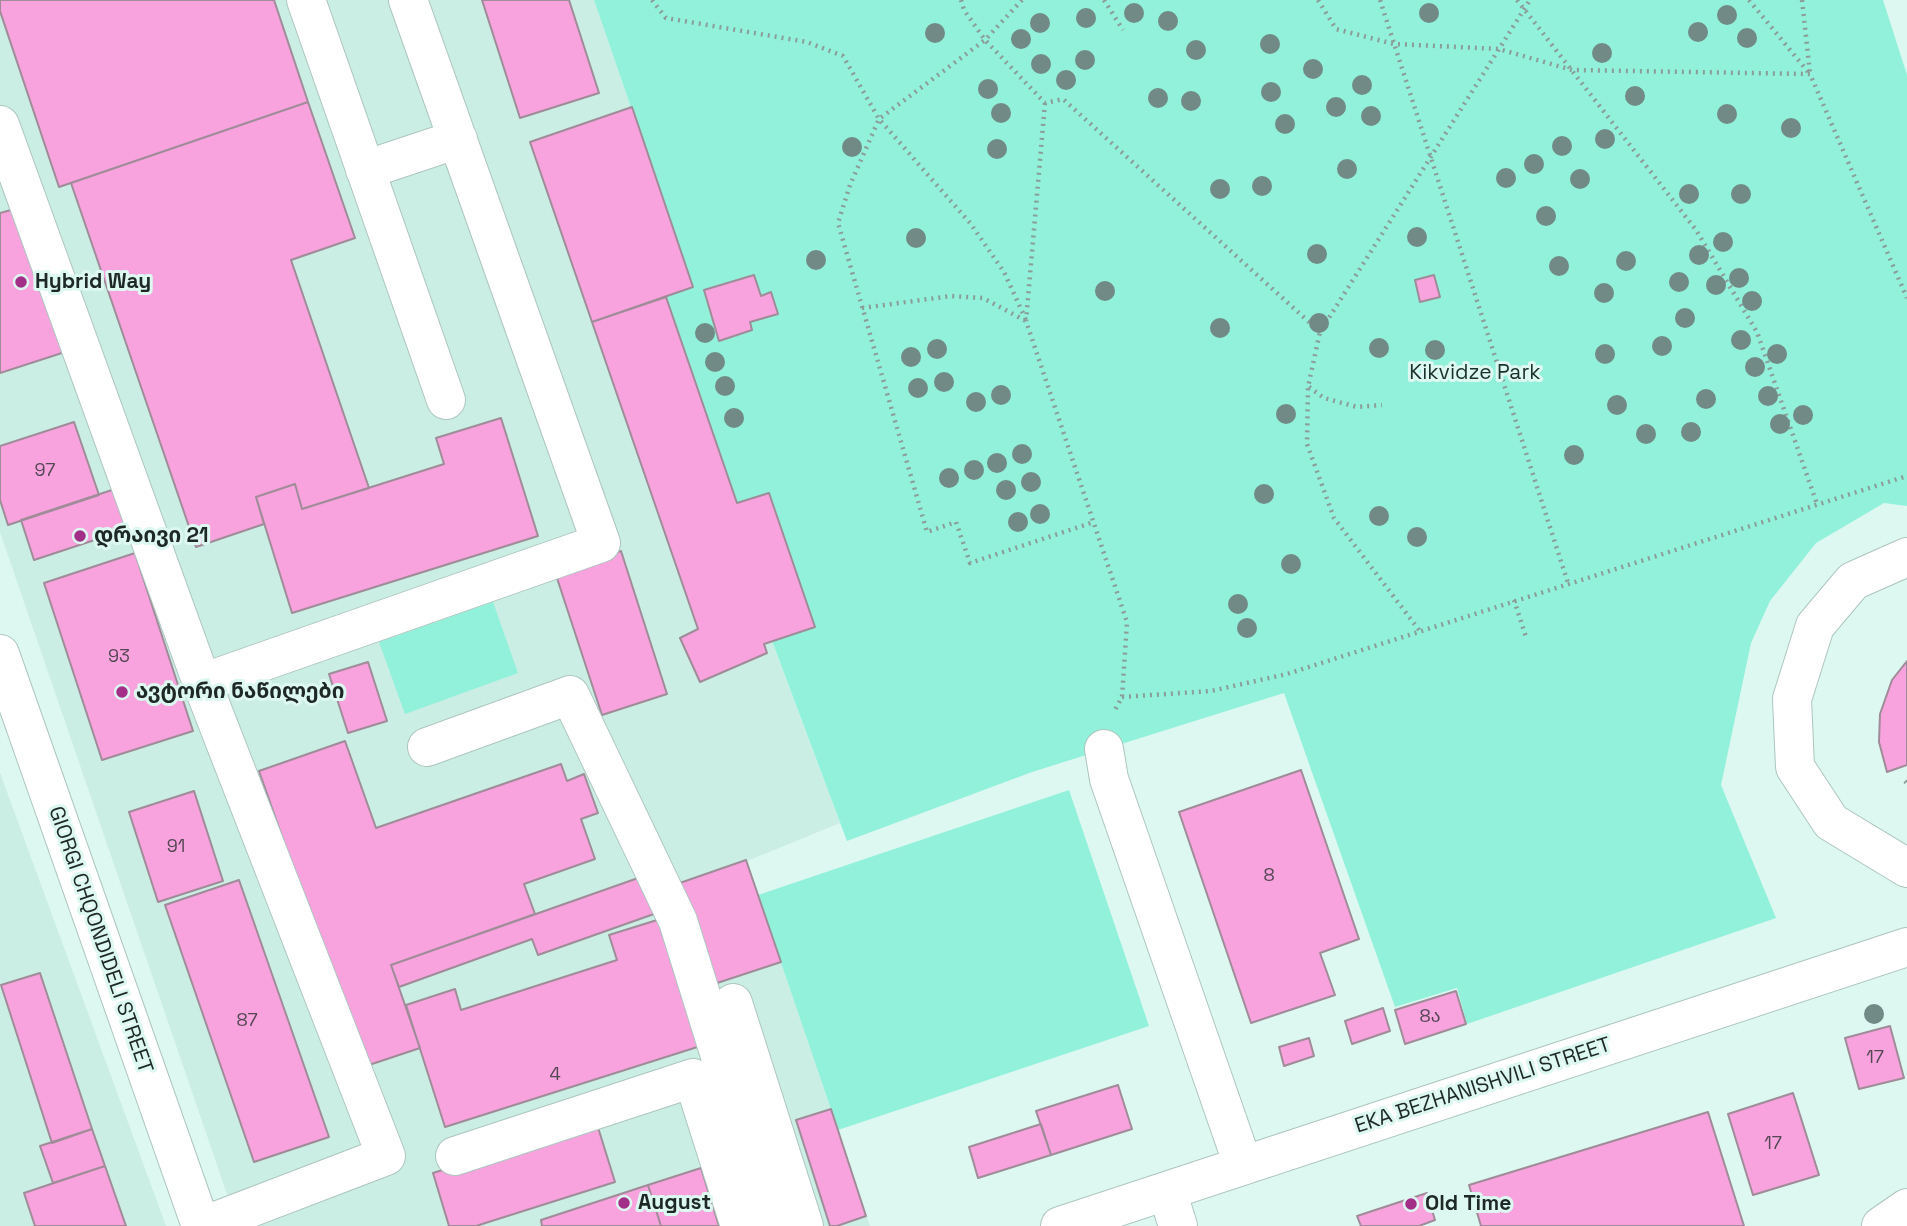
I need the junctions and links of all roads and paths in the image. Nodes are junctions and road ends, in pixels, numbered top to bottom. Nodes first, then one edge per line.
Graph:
1 (306, 0) edge
2 (408, 0) edge
3 (652, 0) edge
4 (961, 0) edge
5 (1023, 0) edge
6 (1104, 0) edge
7 (1318, 0) edge
8 (1380, 0) edge
9 (1517, 0) edge
10 (1530, 0) edge
11 (1749, 0) edge
12 (1802, 0) edge
13 (1524, 9) junction
14 (1123, 30) dead end
15 (985, 40) junction
16 (1394, 44) junction
17 (1499, 49) junction
18 (1572, 70) junction
19 (1810, 74) junction
20 (1045, 103) junction
21 (879, 119) junction
22 (0, 125) edge
23 (458, 139) junction
24 (1431, 156) junction
25 (365, 170) junction
26 (1907, 298) edge
27 (862, 308) junction
28 (1027, 321) junction
29 (1320, 332) junction
30 (1308, 387) junction
31 (446, 400) dead end
32 (1382, 405) dead end
33 (1907, 476) edge
34 (1817, 504) junction
35 (1094, 523) junction
36 (1907, 556) edge
37 (1568, 583) junction
38 (1514, 600) junction
39 (1419, 630) junction
40 (1527, 640) dead end
41 (0, 654) edge
42 (202, 683) junction
43 (427, 747) dead end
44 (1104, 749) dead end
45 (1907, 868) edge
46 (1906, 950) edge
47 (733, 1003) dead end
48 (456, 1156) dead end
49 (1243, 1165) junction
50 (1173, 1208) edge
51 (1907, 1208) edge
52 (202, 1226) edge
53 (740, 1226) edge
54 (773, 1226) edge
55 (804, 1226) edge
56 (1060, 1226) edge
57 (1881, 1226) edge

1 - 25 street
2 - 23 street
3 - 21 path
4 - 15 path
5 - 15 path
6 - 14 path
7 - 16 path
8 - 16 path
9 - 13 path
10 - 13 path
11 - 19 path
12 - 19 path
13 - 17 path
13 - 18 path
15 - 20 path
15 - 21 path
16 - 17 path
16 - 24 path
17 - 18 path
17 - 24 path
18 - 19 path
18 - 34 path
19 - 26 path
20 - 28 path
20 - 29 path
21 - 27 path
21 - 28 path
22 - 42 street
23 - 25 street
23 - 42 street
24 - 29 path
24 - 37 path
25 - 31 street
27 - 28 path
27 - 35 path
28 - 35 path
29 - 30 path
30 - 32 path
30 - 39 path
33 - 34 path
34 - 37 path
35 - 39 path
36 - 45 street
37 - 38 path
38 - 39 path
38 - 40 path
41 - 52 street, GIORGI CHQONDIDELI STREET
42 - 52 street
43 - 54 street
44 - 49 street
46 - 49 street, EKA BEZHANISHVILI STREET
47 - 55 street
48 - 53 street
49 - 50 street, EKA BEZHANISHVILI STREET
50 - 56 street, EKA BEZHANISHVILI STREET
51 - 57 street

